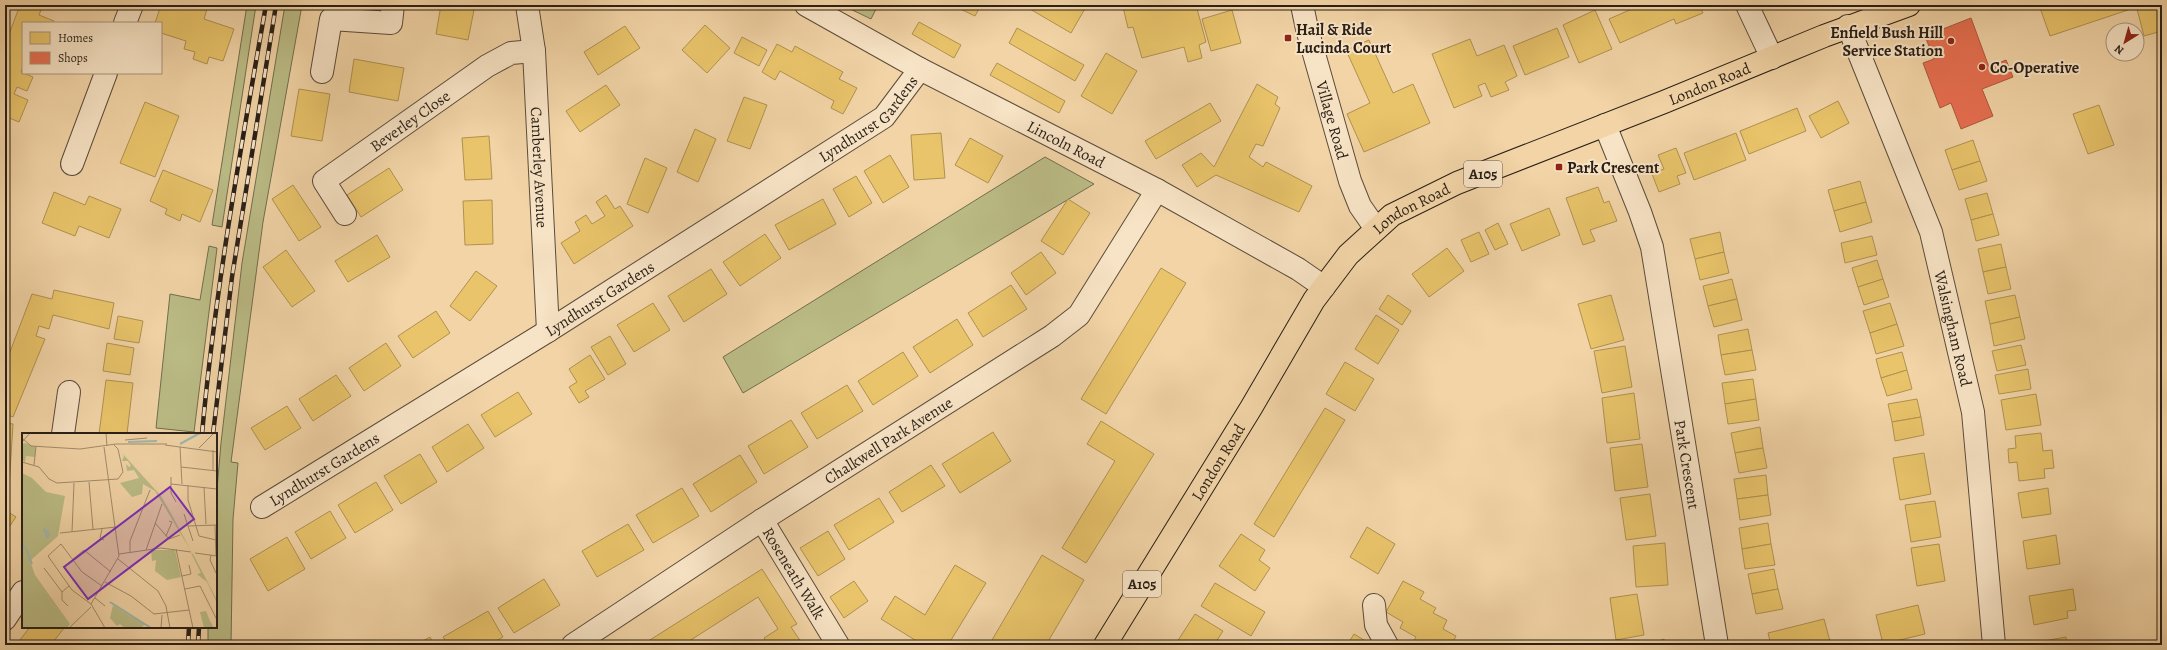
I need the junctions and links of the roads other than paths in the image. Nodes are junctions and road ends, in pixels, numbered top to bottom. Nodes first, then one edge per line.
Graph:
1 (132, 5) edge
2 (393, 5) edge
3 (527, 5) edge
4 (806, 5) edge
5 (1302, 5) edge
6 (1747, 5) edge
7 (1909, 5) edge
8 (125, 22) edge
9 (1848, 26) junction
10 (534, 51) junction
11 (1772, 58) junction
12 (920, 69) junction
13 (322, 72) dead end
14 (106, 74) edge
15 (1605, 125) junction
16 (72, 164) dead end
17 (1157, 190) junction
18 (345, 214) dead end
19 (1376, 229) junction
20 (1324, 287) junction
21 (548, 330) junction
22 (69, 392) dead end
23 (63, 433) edge
24 (262, 507) dead end
25 (762, 520) junction
26 (22, 594) edge
27 (1374, 605) dead end
28 (5, 619) edge
29 (574, 645) edge
30 (838, 645) edge
31 (1105, 645) edge
32 (1387, 645) edge
33 (1717, 645) edge
34 (1994, 645) edge

1 - 8 street
2 - 13 street
3 - 10 street, Camberley Avenue
4 - 12 street, Lincoln Road
5 - 19 street, Village Road
6 - 11 street
7 - 9 main road, London Road / A105
9 - 11 main road, London Road / A105
9 - 34 street, Walsingham Road
10 - 18 street, Beverley Close
10 - 21 street, Camberley Avenue
11 - 15 main road, London Road / A105
12 - 17 street, Lincoln Road
12 - 21 street, Lyndhurst Gardens
14 - 16 street
15 - 19 main road, London Road / A105
15 - 33 street, Park Crescent
17 - 20 street, Lincoln Road
17 - 25 street, Chalkwell Park Avenue
19 - 20 main road, London Road / A105
20 - 31 main road, London Road / A105
21 - 24 street, Lyndhurst Gardens
22 - 23 street
25 - 29 street, Chalkwell Park Avenue
25 - 30 street, Roseneath Walk
26 - 28 street
27 - 32 street

